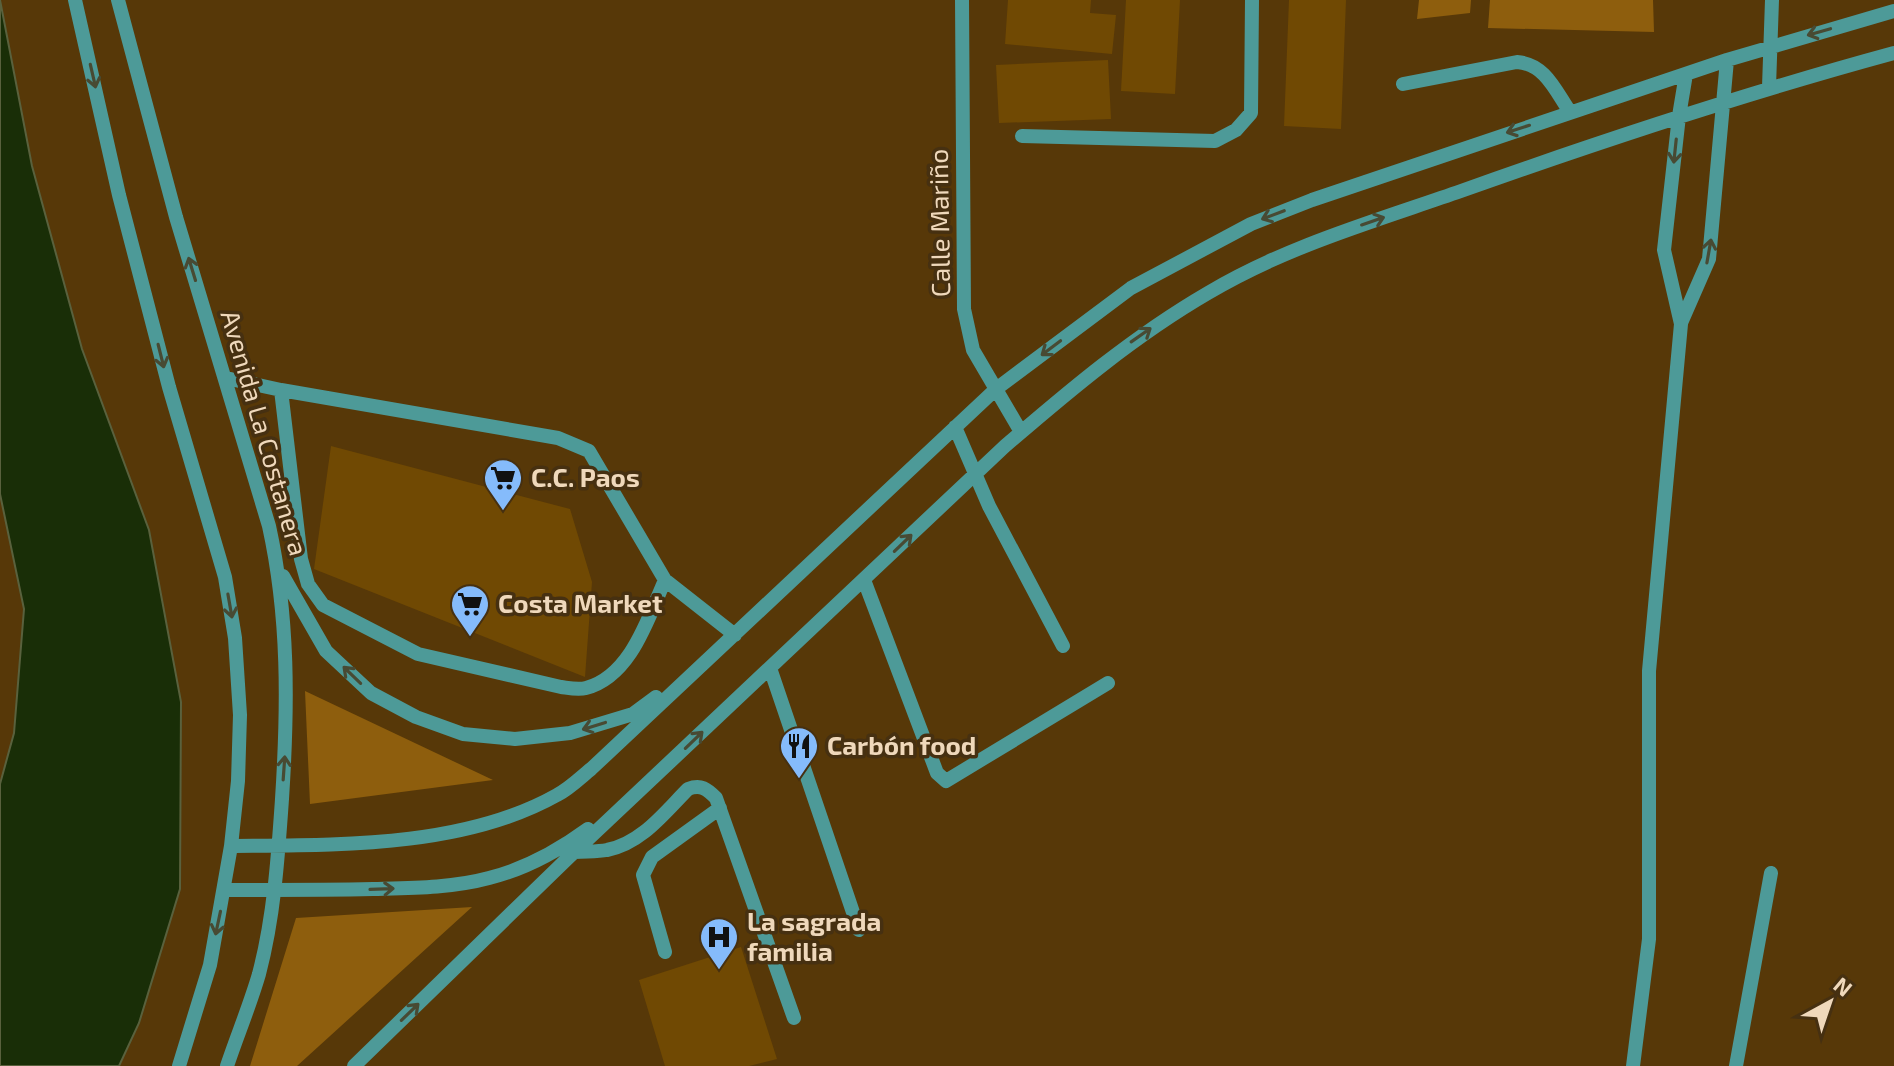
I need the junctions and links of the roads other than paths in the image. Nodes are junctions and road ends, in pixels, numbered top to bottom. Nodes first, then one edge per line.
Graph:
1 (75, 0) edge
2 (118, 0) edge
3 (962, 0) edge
4 (1252, 0) edge
5 (1772, 0) edge
6 (1894, 11) edge
7 (1770, 47) junction
8 (1894, 53) edge
9 (1727, 60) junction
10 (1686, 74) junction
11 (1403, 84) dead end
12 (1769, 87) junction
13 (1724, 101) junction
14 (1570, 112) junction
15 (1679, 116) junction
16 (1022, 136) dead end
17 (1681, 324) junction
18 (226, 378) junction
19 (996, 389) junction
20 (281, 390) junction
21 (955, 427) junction
22 (1021, 432) junction
23 (976, 473) junction
24 (278, 568) junction
25 (665, 580) junction
26 (864, 580) junction
27 (735, 635) junction
28 (1063, 646) dead end
29 (709, 659) junction
30 (770, 668) junction
31 (1108, 683) dead end
32 (637, 794) junction
33 (720, 808) junction
34 (231, 846) junction
35 (279, 846) junction
36 (575, 852) junction
37 (1771, 873) dead end
38 (225, 890) junction
39 (273, 890) junction
40 (859, 930) dead end
41 (665, 952) dead end
42 (794, 1018) dead end
43 (179, 1066) edge
44 (227, 1066) edge
45 (354, 1066) edge
46 (1633, 1066) edge
47 (1736, 1066) edge

1 -> 34 street
18 -> 2 street, Avenida La Costanera
3 - 19 street, Calle Mariño
4 - 16 street
5 - 7 street
6 -> 7 street
7 - 9 street
7 - 12 street
8 - 12 street
9 - 10 street
9 - 13 street
10 - 14 street
10 - 15 street
11 - 14 street
12 - 13 street
13 - 15 street
17 -> 13 street
14 -> 19 street
15 -> 17 street
22 -> 15 street
17 - 46 street
18 - 20 street
18 - 24 street, Avenida La Costanera
19 - 21 street
19 - 22 street, Calle Mariño
20 - 25 street
20 - 25 street
21 - 23 street
21 - 27 street
22 - 23 street
26 -> 23 street
23 - 28 street
29 -> 24 street
35 -> 24 street, Avenida La Costanera
25 - 27 street
26 - 30 street
26 - 31 street
27 - 29 street
29 - 35 street
32 -> 30 street
30 - 40 street
32 - 36 street
39 -> 32 street
33 - 36 street
33 - 41 street
33 - 42 street
34 - 35 street
34 - 38 street
35 - 39 street, Avenida La Costanera
45 -> 36 street
37 - 47 street
38 - 39 street
38 -> 43 street
39 - 44 street, Avenida La Costanera

